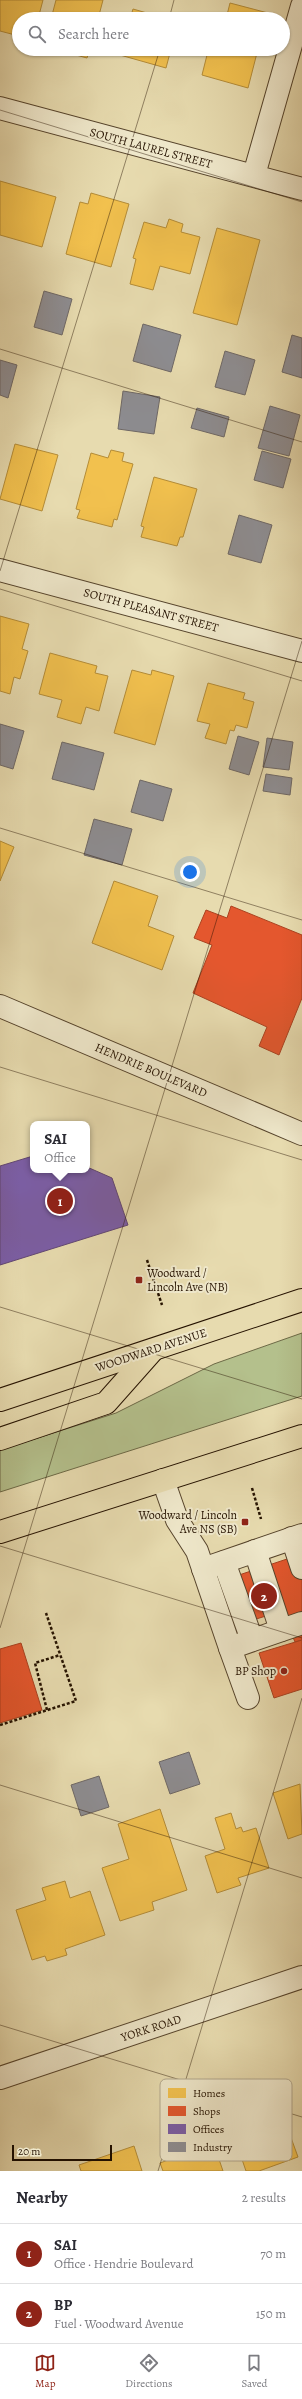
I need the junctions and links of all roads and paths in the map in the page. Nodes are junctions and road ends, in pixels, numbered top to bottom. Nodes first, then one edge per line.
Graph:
1 (302, 6) edge
2 (290, 48) edge
3 (288, 56) edge
4 (0, 108) edge
5 (254, 174) junction
6 (302, 189) edge
7 (0, 570) edge
8 (302, 651) edge
9 (0, 1006) edge
10 (302, 1134) edge
11 (147, 1260) dead end
12 (302, 1300) edge
13 (162, 1305) dead end
14 (154, 1349) junction
15 (0, 1400) edge
16 (302, 1436) edge
17 (0, 1439) edge
18 (163, 1480) junction
19 (252, 1488) dead end
20 (263, 1524) dead end
21 (0, 1532) edge
22 (297, 1536) edge
23 (255, 1551) junction
24 (224, 1562) junction
25 (302, 1568) edge
26 (203, 1569) junction
27 (46, 1613) dead end
28 (302, 1623) edge
29 (281, 1630) junction
30 (252, 1640) junction
31 (230, 1648) junction
32 (60, 1655) junction
33 (248, 1698) dead end
34 (47, 1710) junction
35 (0, 1725) edge
36 (302, 1977) edge
37 (0, 2078) edge

1 - 2 street
3 - 5 street
4 - 5 street, SOUTH LAUREL STREET
5 - 6 street, SOUTH LAUREL STREET
7 - 8 street, SOUTH PLEASANT STREET
9 - 10 street, HENDRIE BOULEVARD
11 - 13 path
12 - 14 main road, WOODWARD AVENUE
14 - 15 main road, WOODWARD AVENUE
14 - 17 main road
16 - 18 main road
18 - 21 main road
18 - 26 street
19 - 20 path
22 - 23 street
22 - 25 street
23 - 24 street
23 - 29 street
24 - 26 street
24 - 30 street
26 - 31 street
27 - 32 path
28 - 29 street
29 - 30 street
30 - 31 street
31 - 33 street
32 - 34 path
32 - 34 path
34 - 35 path
36 - 37 street, YORK ROAD

